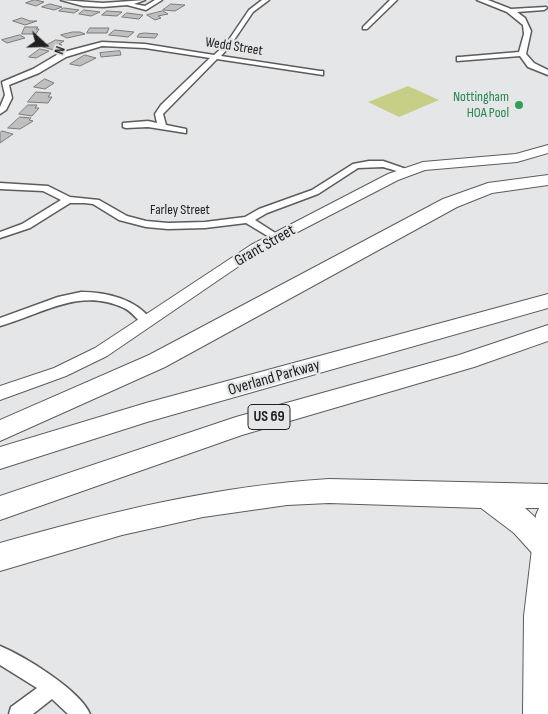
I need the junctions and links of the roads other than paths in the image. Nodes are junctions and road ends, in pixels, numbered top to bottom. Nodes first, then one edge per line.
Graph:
1 (64, 0) edge
2 (142, 0) edge
3 (159, 0) edge
4 (266, 0) edge
5 (394, 0) edge
6 (480, 0) edge
7 (128, 4) junction
8 (544, 8) dead end
9 (510, 11) junction
10 (365, 28) dead end
11 (522, 54) junction
12 (214, 57) junction
13 (460, 59) dead end
14 (548, 73) edge
15 (320, 74) dead end
16 (2, 84) edge
17 (0, 112) edge
18 (126, 124) dead end
19 (162, 126) junction
20 (183, 131) dead end
21 (548, 149) edge
22 (407, 171) junction
23 (548, 180) edge
24 (0, 186) edge
25 (68, 200) junction
26 (248, 220) junction
27 (0, 235) edge
28 (276, 238) junction
29 (541, 302) edge
30 (146, 321) junction
31 (0, 322) edge
32 (544, 334) edge
33 (0, 393) edge
34 (0, 431) edge
35 (0, 458) edge
36 (487, 496) junction
37 (548, 496) edge
38 (0, 508) edge
39 (548, 515) edge
40 (544, 545) junction
41 (0, 557) edge
42 (0, 655) edge
43 (54, 687) junction
44 (18, 714) edge
45 (81, 714) edge
46 (538, 714) edge

1 - 7 street
2 - 7 street
3 - 7 street
4 - 12 street
5 - 10 street
6 - 9 street
8 - 9 street
9 - 11 street
11 - 13 street
11 - 14 street
12 - 15 street, Wedd Street
12 - 16 street, Wedd Street
12 - 19 street
16 - 17 street
18 - 19 street
19 - 20 street
21 - 22 street, Grant Street
22 - 26 street, Farley Street
22 - 28 street, Grant Street
23 - 34 highway
24 - 25 street, Farley Street
25 - 26 street, Farley Street
25 - 27 street
26 - 28 street
28 - 30 street, Grant Street
29 - 35 highway, Overland Parkway / US 69
30 - 31 street
30 - 33 street, Grant Street
32 - 38 highway, US 69
36 - 37 highway
36 - 40 highway
36 - 41 highway
39 - 40 main road
40 - 46 main road
42 - 43 street
43 - 44 street
43 - 45 street

